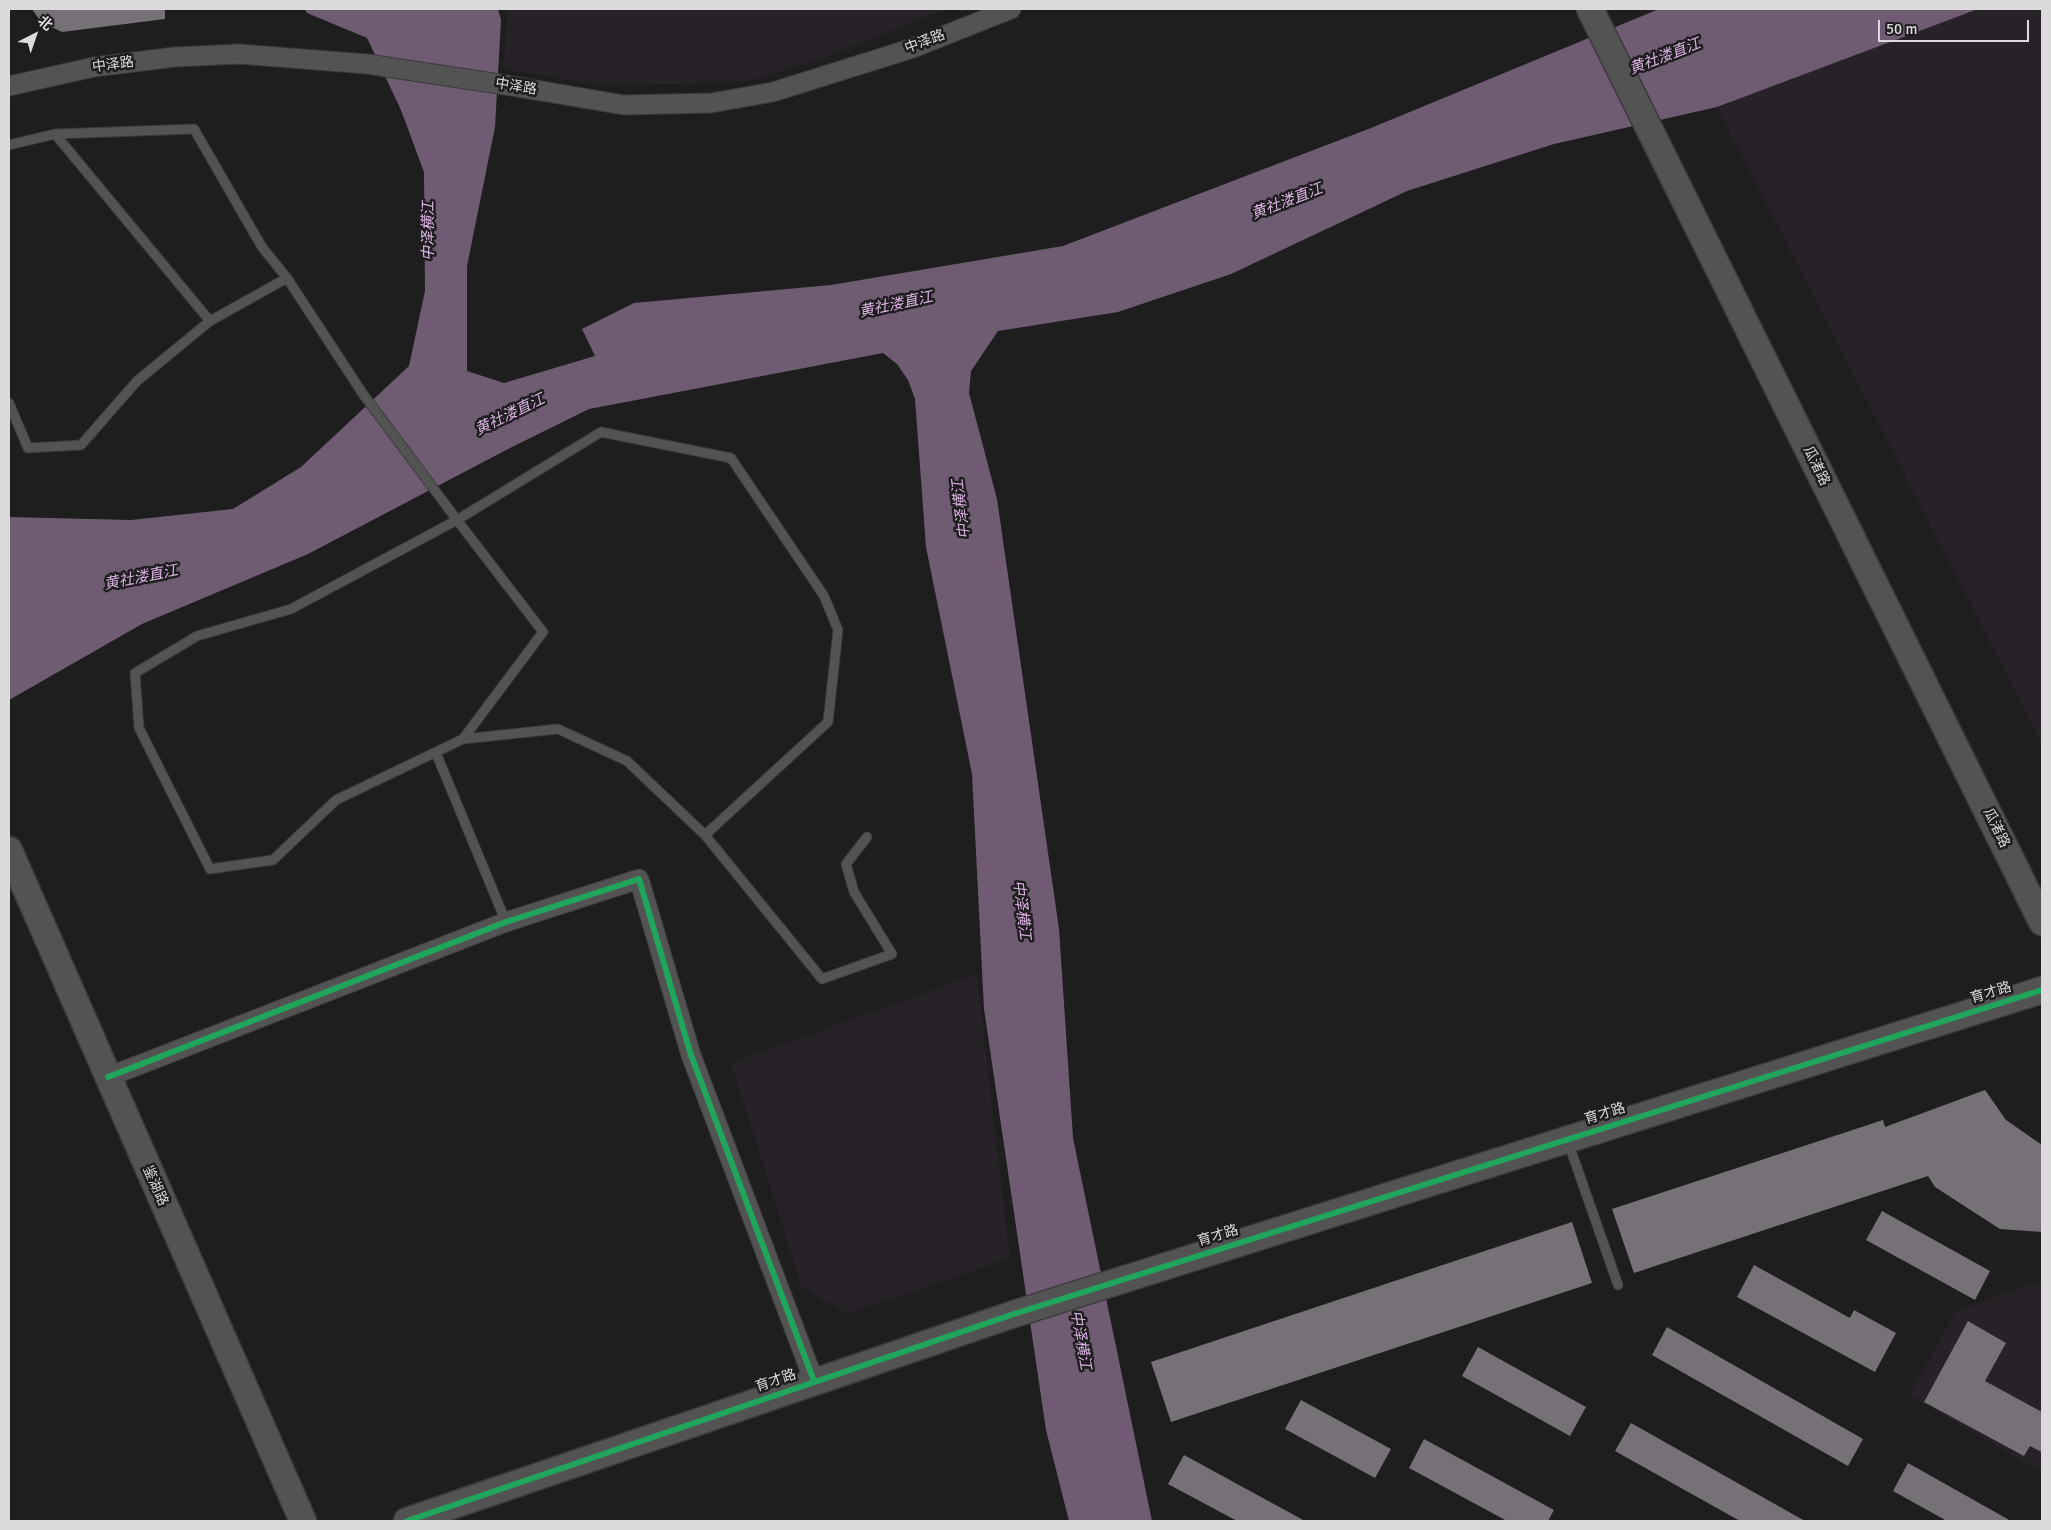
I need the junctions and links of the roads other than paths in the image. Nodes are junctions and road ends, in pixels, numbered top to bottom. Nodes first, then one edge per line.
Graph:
1 (1011, 9) edge
2 (1590, 9) edge
3 (11, 80) edge
4 (56, 134) junction
5 (9, 145) edge
6 (287, 278) junction
7 (210, 321) junction
8 (9, 403) edge
9 (457, 520) junction
10 (464, 739) junction
11 (436, 753) junction
12 (705, 835) junction
13 (866, 837) dead end
14 (9, 850) edge
15 (506, 922) junction
16 (2042, 922) edge
17 (2042, 990) edge
18 (108, 1078) junction
19 (1567, 1140) junction
20 (1618, 1285) dead end
21 (814, 1381) junction
22 (303, 1521) edge
23 (407, 1521) edge

1 - 3 street, 中泽路
2 - 16 street, 瓜渚路
4 - 5 lane
4 - 6 lane
4 - 7 lane
6 - 7 lane
6 - 9 lane
7 - 8 lane
9 - 10 lane
9 - 11 lane
9 - 12 lane
10 - 11 lane
10 - 12 lane
11 - 15 lane
12 - 13 lane
14 - 18 street, 鉴湖路
15 - 18 street
15 - 21 street
17 - 19 street, 育才路
18 - 22 street, 鉴湖路
19 - 20 lane
19 - 21 street, 育才路
21 - 23 street, 育才路

